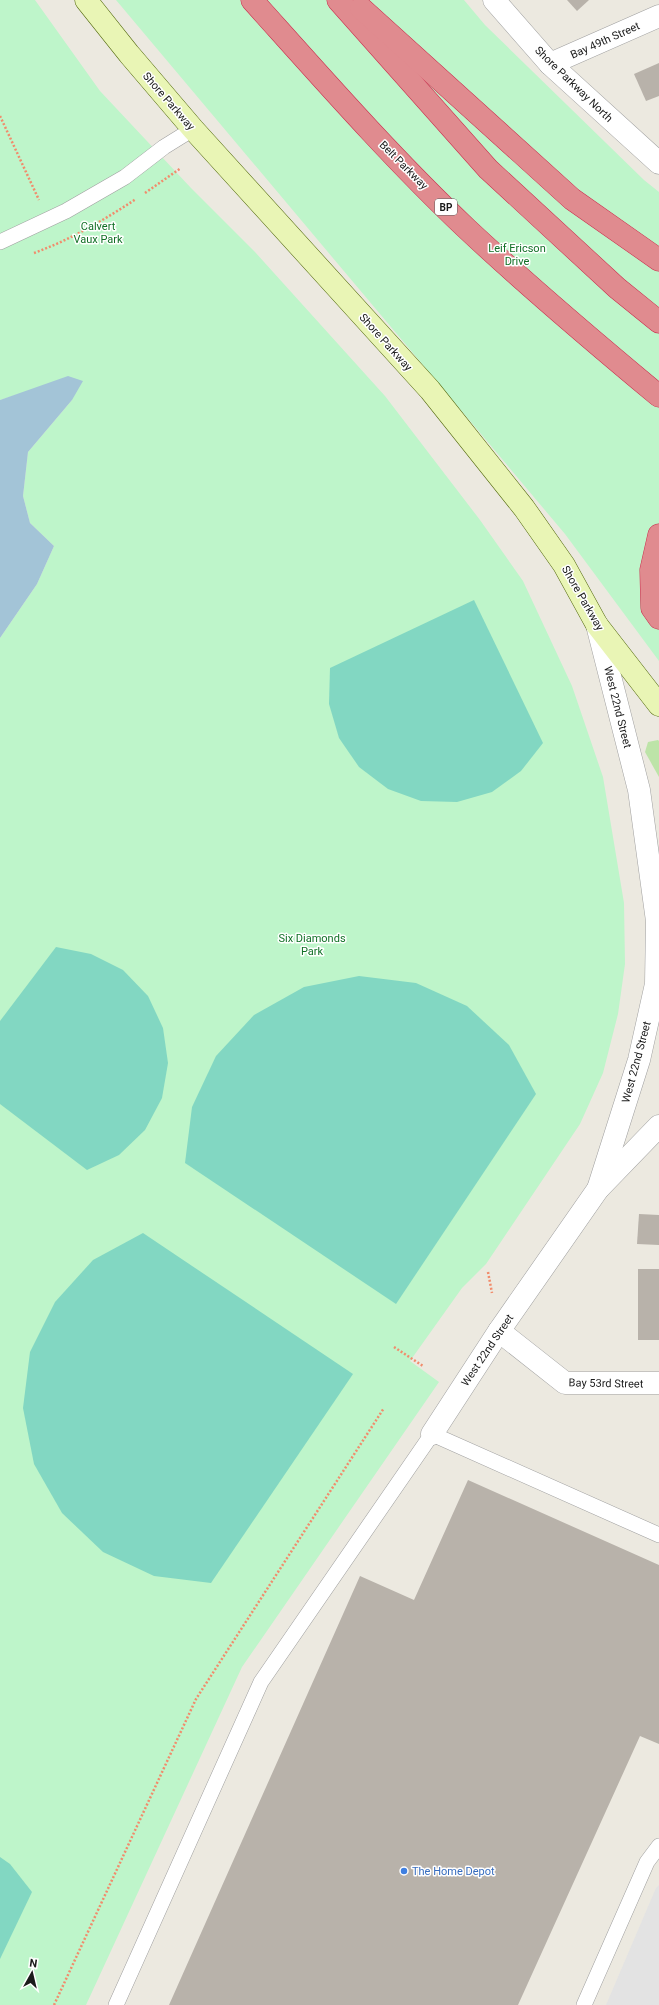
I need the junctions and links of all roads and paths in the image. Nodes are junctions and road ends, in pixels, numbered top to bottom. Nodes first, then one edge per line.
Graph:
1 (86, 0) edge
2 (252, 0) edge
3 (338, 0) edge
4 (352, 0) edge
5 (494, 0) edge
6 (659, 16) edge
7 (550, 64) junction
8 (0, 116) edge
9 (193, 129) junction
10 (659, 163) edge
11 (40, 202) dead end
12 (0, 242) edge
13 (659, 260) edge
14 (659, 322) edge
15 (659, 396) edge
16 (659, 535) edge
17 (659, 618) edge
18 (597, 625) junction
19 (659, 705) edge
20 (639, 790) junction
21 (659, 821) edge
22 (659, 1126) edge
23 (598, 1189) junction
24 (499, 1331) junction
25 (394, 1347) dead end
26 (423, 1366) dead end
27 (659, 1383) edge
28 (384, 1408) dead end
29 (432, 1434) junction
30 (659, 1535) edge
31 (659, 1846) edge
32 (54, 2005) edge
33 (116, 2005) edge
34 (584, 2005) edge

1 - 9 street, Shore Parkway
2 - 15 highway, Belt Parkway / BP
3 - 14 highway
4 - 13 highway
5 - 7 street, Shore Parkway North
6 - 7 street, Bay 49th Street
7 - 10 street, Shore Parkway North
8 - 11 path
9 - 12 lane
9 - 18 street, Shore Parkway
16 - 17 highway
18 - 19 street, Shore Parkway
18 - 20 street, West 22nd Street
20 - 21 street, West 22nd Street
20 - 23 street, West 22nd Street
22 - 23 street, West 22nd Street
23 - 24 street, West 22nd Street
24 - 27 street, Bay 53rd Street
24 - 29 street, West 22nd Street
25 - 26 path
28 - 32 path
29 - 30 lane
29 - 33 lane
31 - 34 lane

